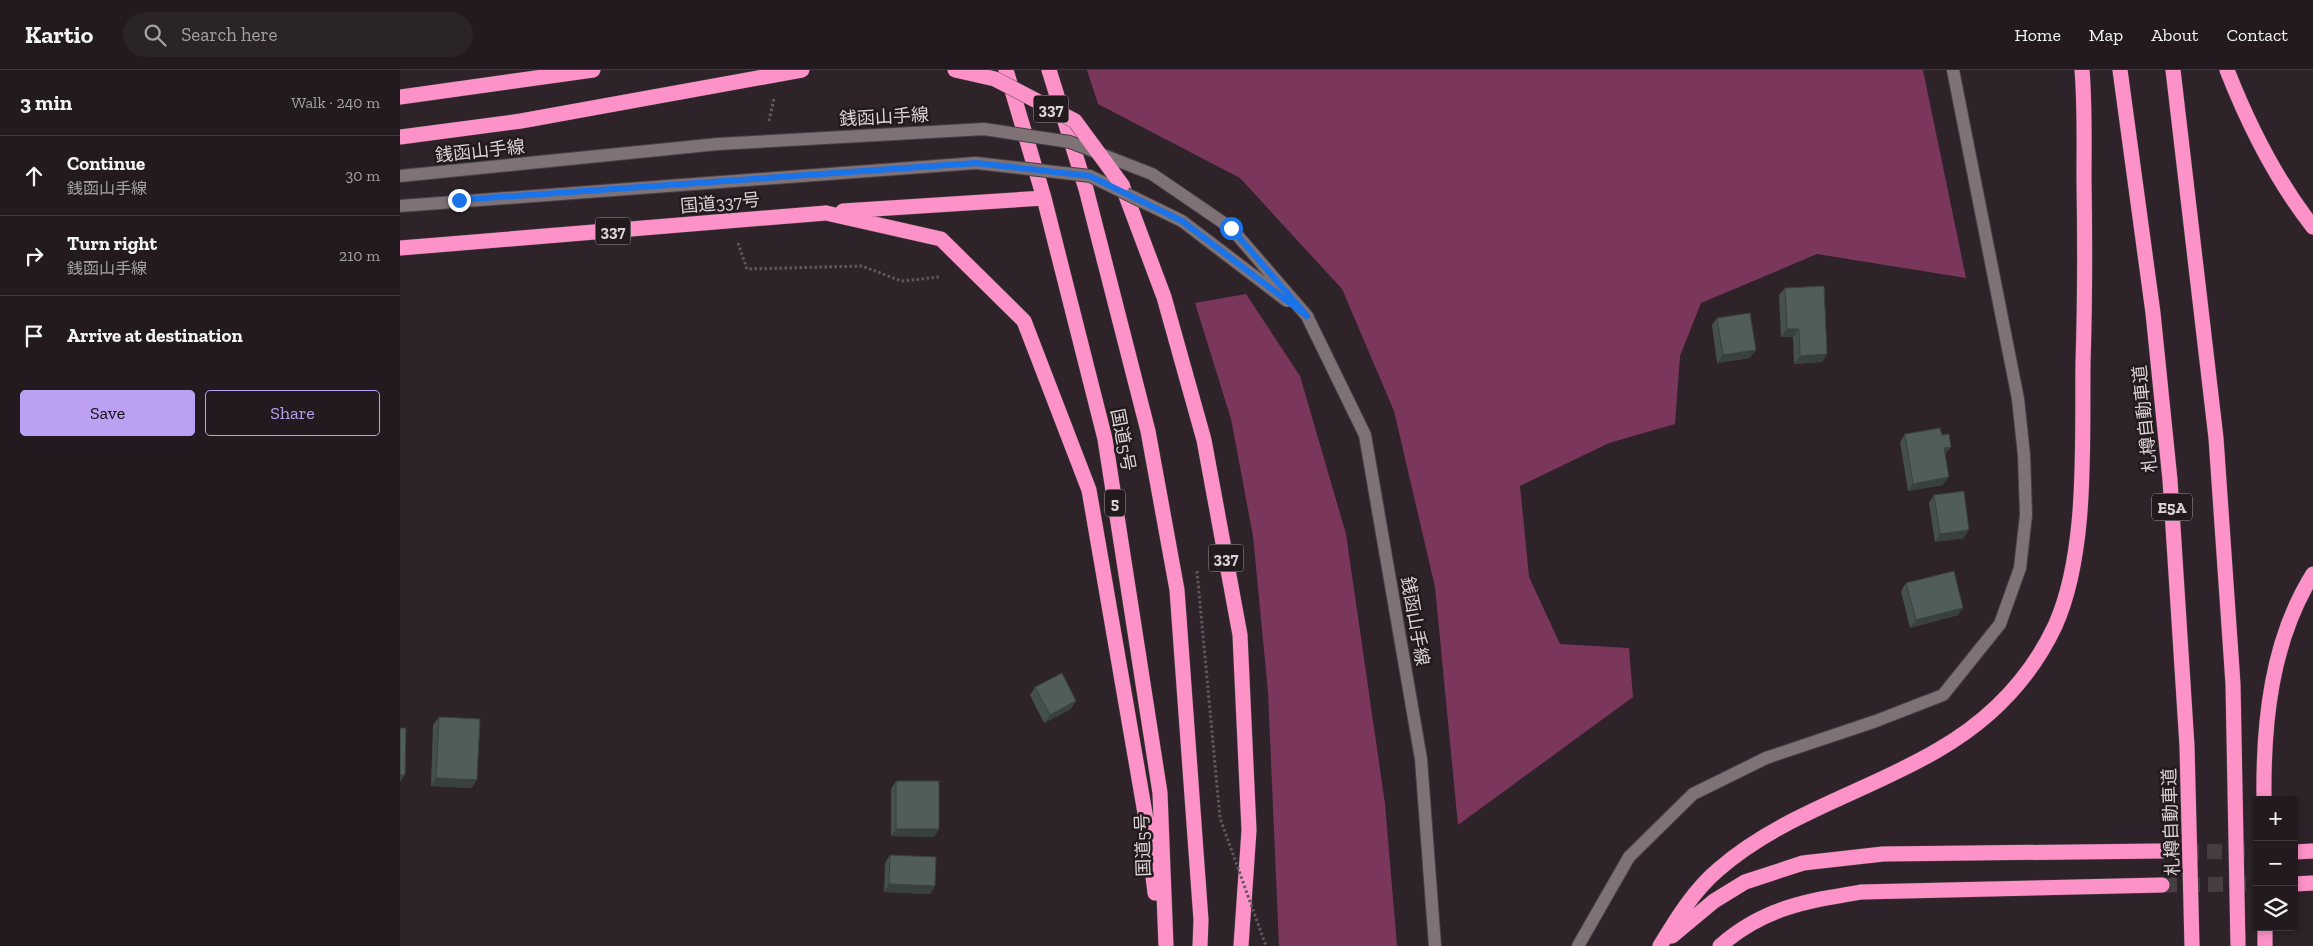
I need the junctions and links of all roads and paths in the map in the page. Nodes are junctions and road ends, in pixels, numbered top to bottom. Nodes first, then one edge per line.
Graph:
1 (593, 70) edge
2 (802, 70) edge
3 (954, 70) edge
4 (1006, 70) edge
5 (1049, 70) edge
6 (1953, 70) edge
7 (2082, 70) edge
8 (2120, 70) edge
9 (2173, 70) edge
10 (2228, 70) edge
11 (400, 98) edge
12 (400, 137) edge
13 (400, 176) edge
14 (1044, 198) junction
15 (400, 206) edge
16 (826, 213) junction
17 (2313, 227) edge
18 (400, 248) edge
19 (1307, 316) junction
20 (1197, 571) dead end
21 (2313, 574) edge
22 (2264, 796) edge
23 (2161, 851) tunnel mouth
24 (2313, 851) edge
25 (2298, 852) edge
26 (2313, 883) edge
27 (2298, 884) edge
28 (2162, 885) tunnel mouth
29 (2265, 931) edge
30 (1161, 946) edge
31 (1166, 946) edge
32 (1200, 946) edge
33 (1241, 946) edge
34 (1266, 946) edge
35 (1435, 946) edge
36 (1578, 946) edge
37 (1661, 946) edge
38 (1720, 946) edge
39 (2192, 946) edge
40 (2238, 946) edge
41 (2265, 946) edge

1 - 11 highway
2 - 12 highway, bridge
3 - 33 highway, 337, bridge
4 - 14 highway, 国道5号 / 5
5 - 32 highway, 国道5号
6 - 36 street
7 - 37 highway
8 - 39 highway, 札樽自動車道 / E5A
9 - 40 highway
10 - 17 highway
13 - 19 street, 銭函山手線, bridge
14 - 16 highway, 国道337号 / 337
14 - 31 highway, 国道5号 / 5
15 - 19 street, 銭函山手線, bridge
16 - 18 highway, 国道337号 / 337, bridge
16 - 30 highway, 337
19 - 35 street, 銭函山手線
20 - 34 path, bridge
21 - 22 highway
23 - 37 highway
24 - 25 highway
26 - 27 highway
28 - 38 highway
29 - 41 highway

